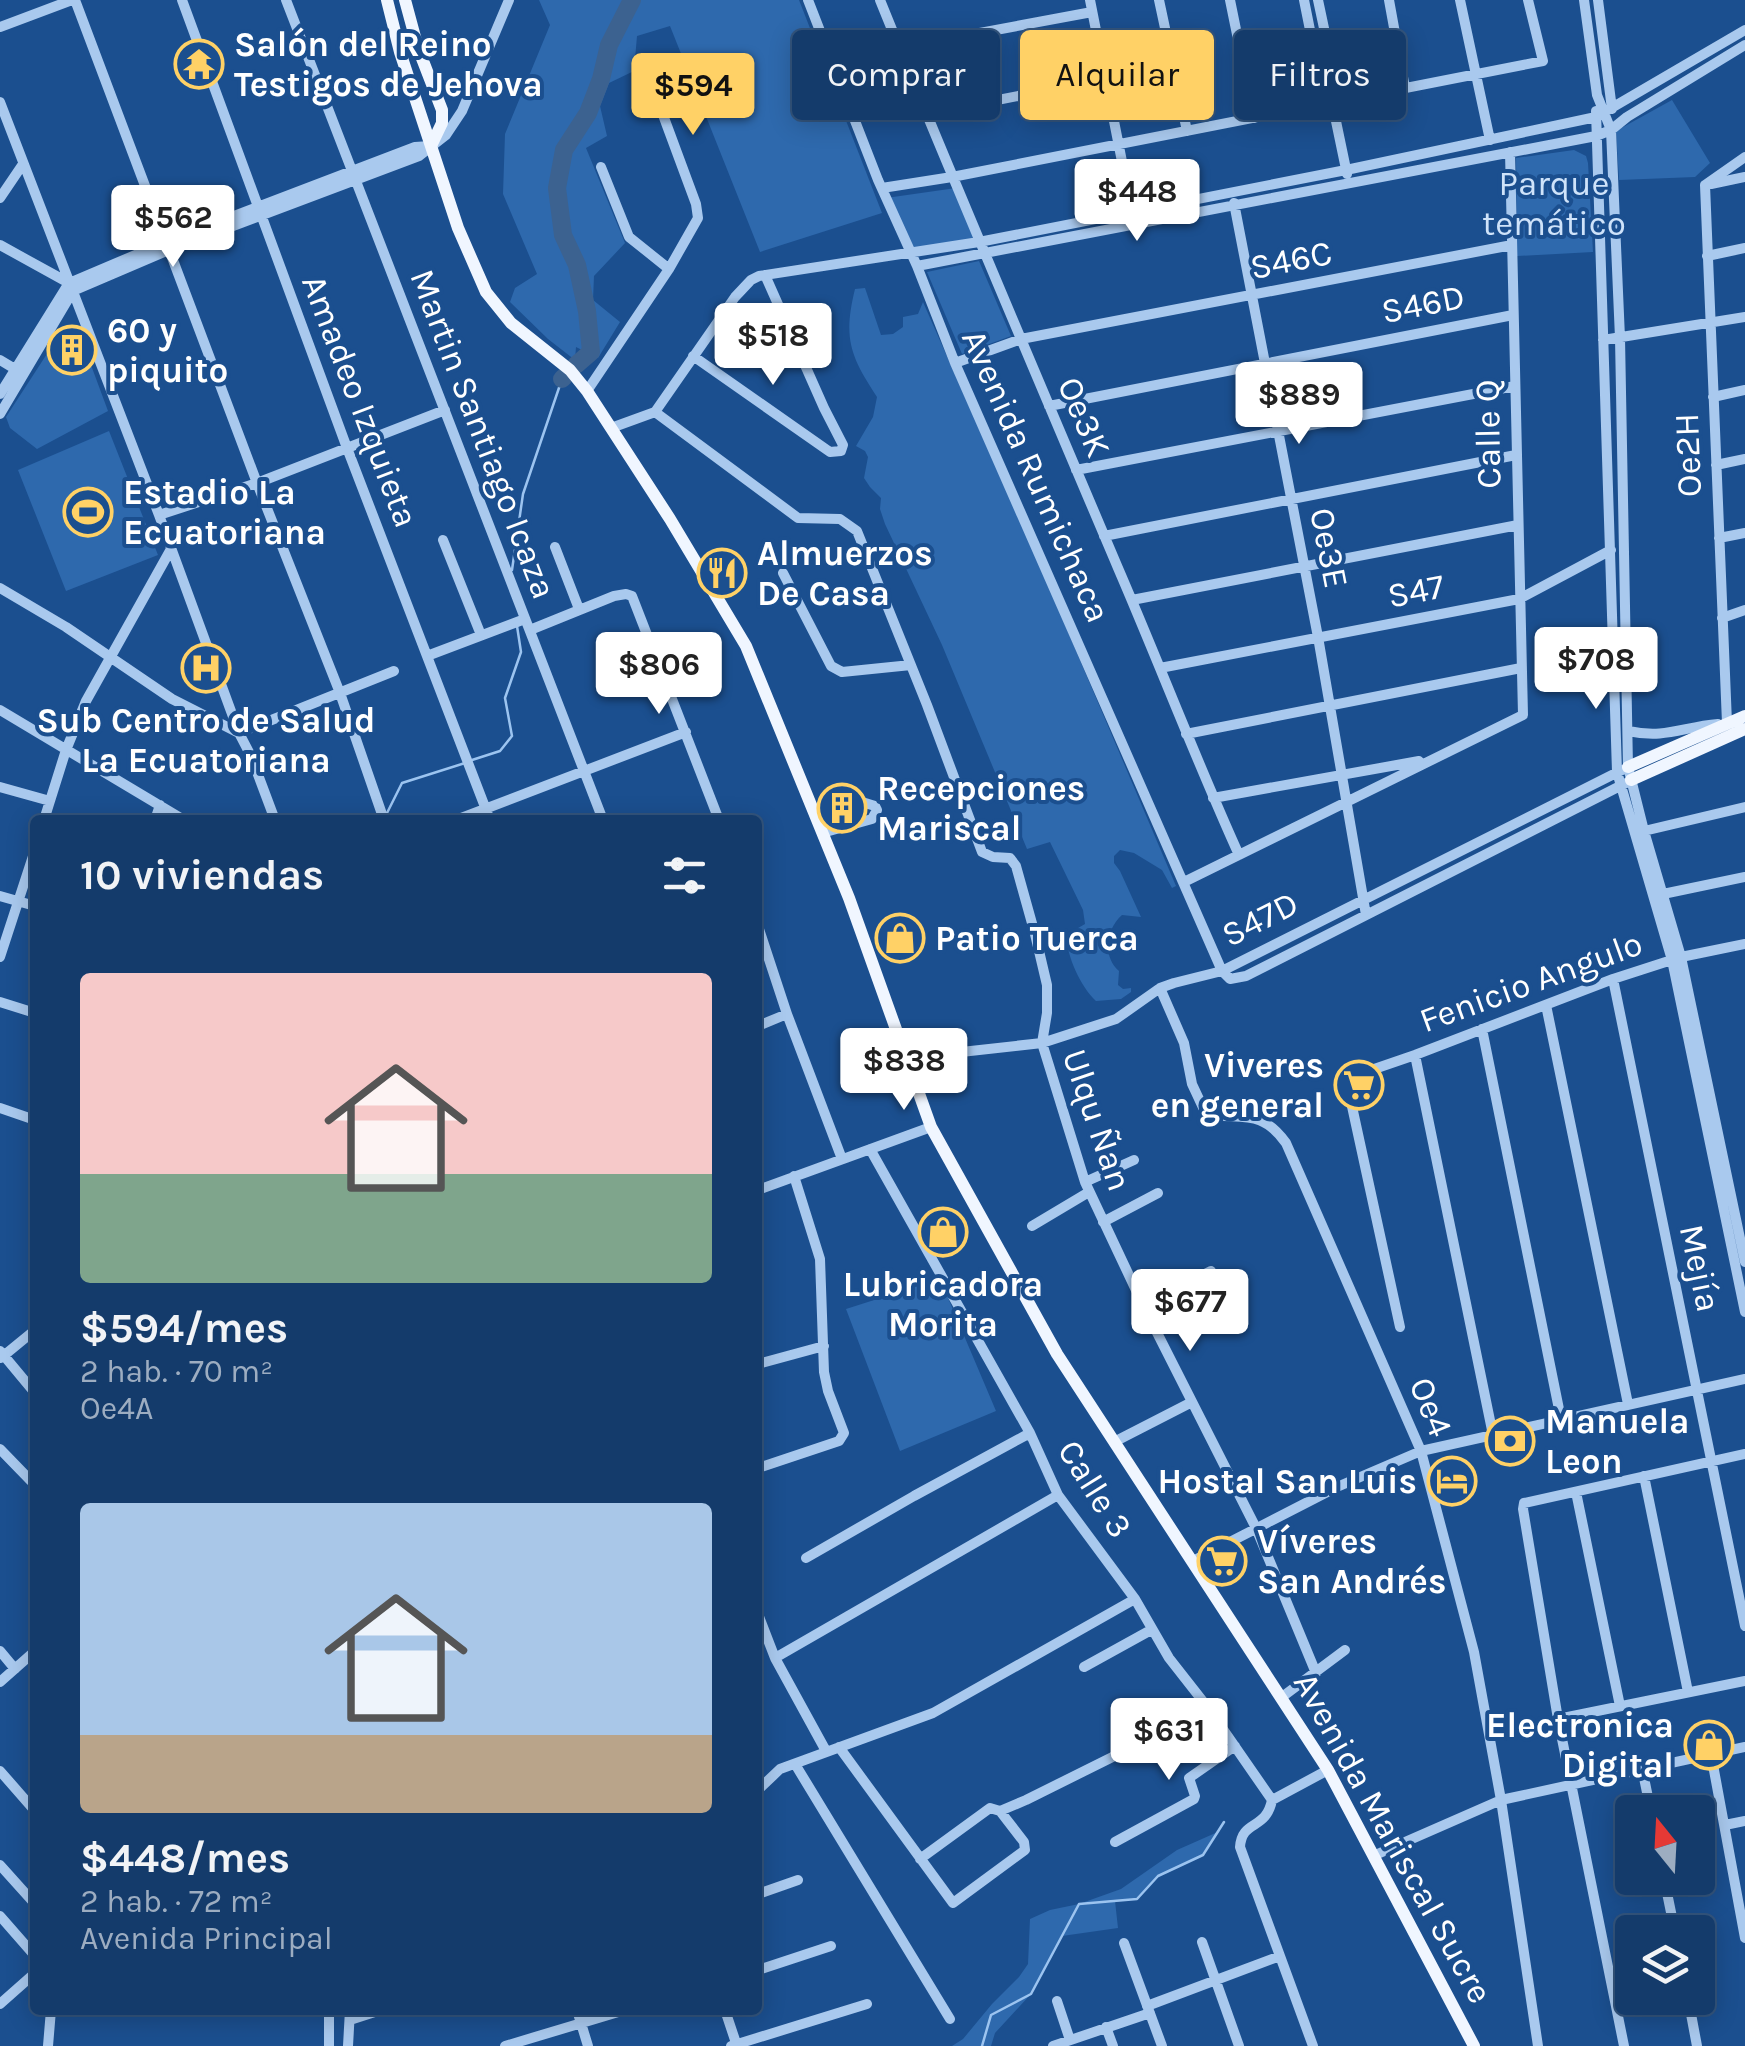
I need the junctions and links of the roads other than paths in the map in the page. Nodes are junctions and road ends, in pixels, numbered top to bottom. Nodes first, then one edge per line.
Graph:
1 (73, 0) edge
2 (182, 0) edge
3 (286, 0) edge
4 (387, 0) edge
5 (405, 0) edge
6 (509, 0) edge
7 (808, 0) edge
8 (880, 0) edge
9 (1159, 0) edge
10 (1230, 0) edge
11 (1304, 0) edge
12 (1318, 0) edge
13 (1388, 0) edge
14 (1460, 0) edge
15 (1528, 0) edge
16 (1584, 0) edge
17 (1598, 0) edge
18 (52, 4) edge
19 (1091, 6) edge
20 (0, 26) edge
21 (892, 30) edge
22 (981, 30) edge
23 (1236, 30) edge
24 (1310, 30) edge
25 (1324, 30) edge
26 (1394, 30) edge
27 (1745, 30) edge
28 (1745, 45) edge
29 (646, 69) dead end
30 (1474, 74) junction
31 (1406, 88) edge
32 (0, 102) edge
33 (1602, 114) junction
34 (928, 120) edge
35 (1114, 120) edge
36 (1244, 120) edge
37 (1336, 120) edge
38 (1610, 130) junction
39 (1186, 131) junction
40 (1596, 136) junction
41 (1490, 140) junction
42 (1118, 144) junction
43 (431, 146) junction
44 (1510, 152) junction
45 (1745, 157) edge
46 (23, 164) junction
47 (601, 167) dead end
48 (1346, 170) junction
49 (354, 175) junction
50 (952, 177) junction
51 (1745, 177) edge
52 (1349, 183) junction
53 (1704, 185) junction
54 (882, 188) junction
55 (1232, 192) junction
56 (0, 198) edge
57 (1234, 205) junction
58 (260, 212) junction
59 (1132, 212) junction
60 (0, 245) edge
61 (168, 246) junction
62 (1512, 246) junction
63 (982, 248) junction
64 (1745, 248) edge
65 (1708, 256) junction
66 (914, 260) junction
67 (669, 269) junction
68 (765, 275) junction
69 (71, 287) junction
70 (1252, 295) junction
71 (1514, 315) junction
72 (1745, 318) edge
73 (1710, 324) junction
74 (1620, 338) junction
75 (1021, 339) junction
76 (1603, 340) junction
77 (693, 356) junction
78 (0, 360) edge
79 (955, 362) junction
80 (1265, 363) junction
81 (20, 372) junction
82 (1515, 386) junction
83 (1745, 390) edge
84 (586, 391) junction
85 (0, 394) edge
86 (1713, 397) junction
87 (1049, 406) junction
88 (445, 410) junction
89 (654, 412) junction
90 (0, 414) edge
91 (611, 428) junction
92 (1278, 431) junction
93 (347, 448) junction
94 (1516, 456) junction
95 (1745, 459) edge
96 (1716, 465) junction
97 (1076, 470) junction
98 (258, 483) junction
99 (1291, 499) junction
100 (159, 515) junction
101 (1518, 525) junction
102 (1745, 533) edge
103 (1104, 536) junction
104 (1719, 538) junction
105 (443, 540) dead end
106 (555, 547) dead end
107 (172, 550) junction
108 (1612, 550) junction
109 (1304, 567) junction
110 (783, 573) dead end
111 (0, 588) edge
112 (1520, 599) junction
113 (1132, 600) junction
114 (579, 609) junction
115 (1745, 610) edge
116 (1722, 618) junction
117 (524, 623) junction
118 (481, 635) junction
119 (1318, 637) junction
120 (111, 656) junction
121 (428, 656) junction
122 (912, 666) junction
123 (1160, 668) junction
124 (1521, 668) junction
125 (394, 671) dead end
126 (340, 693) junction
127 (1330, 706) junction
128 (0, 710) edge
129 (1745, 716) edge
130 (1725, 724) junction
131 (1745, 729) edge
132 (1628, 731) junction
133 (686, 732) junction
134 (240, 733) junction
135 (1186, 734) junction
136 (66, 750) junction
137 (1432, 759) junction
138 (584, 773) junction
139 (1343, 774) junction
140 (1625, 776) junction
141 (0, 787) edge
142 (1213, 798) junction
143 (50, 801) junction
144 (1348, 801) junction
145 (862, 802) dead end
146 (160, 804) junction
147 (1745, 807) edge
148 (488, 814) edge
149 (46, 815) edge
150 (157, 815) edge
151 (176, 815) edge
152 (273, 815) edge
153 (382, 815) edge
154 (601, 815) edge
155 (718, 815) edge
156 (1644, 831) junction
157 (822, 833) junction
158 (1239, 855) junction
159 (30, 866) edge
160 (1745, 877) edge
161 (1184, 882) junction
162 (1663, 894) junction
163 (0, 896) edge
164 (1364, 899) junction
165 (19, 902) junction
166 (30, 905) edge
167 (1366, 915) junction
168 (762, 938) edge
169 (1745, 944) edge
170 (0, 957) edge
171 (1677, 958) junction
172 (1222, 971) junction
173 (1613, 979) junction
174 (1160, 988) junction
175 (0, 1002) edge
176 (1546, 1005) junction
177 (30, 1011) edge
178 (787, 1014) junction
179 (762, 1024) edge
180 (1482, 1029) junction
181 (1042, 1043) junction
182 (1415, 1055) junction
183 (908, 1058) junction
184 (0, 1108) edge
185 (30, 1118) edge
186 (931, 1127) junction
187 (870, 1149) junction
188 (842, 1159) junction
189 (1134, 1160) dead end
190 (794, 1176) junction
191 (1087, 1187) junction
192 (762, 1188) edge
193 (1158, 1193) dead end
194 (1103, 1222) junction
195 (1032, 1226) dead end
196 (1745, 1262) edge
197 (1211, 1271) dead end
198 (1143, 1305) junction
199 (1745, 1312) edge
200 (1400, 1327) dead end
201 (30, 1334) edge
202 (824, 1346) junction
203 (1, 1355) edge
204 (762, 1363) edge
205 (1745, 1379) edge
206 (30, 1387) edge
207 (1697, 1390) junction
208 (1192, 1402) junction
209 (1628, 1404) junction
210 (1560, 1419) junction
211 (1030, 1433) junction
212 (1493, 1434) junction
213 (1114, 1442) junction
214 (0, 1449) edge
215 (1421, 1451) junction
216 (1745, 1454) edge
217 (1711, 1462) junction
218 (762, 1467) edge
219 (1644, 1476) junction
220 (30, 1479) edge
221 (1576, 1492) junction
222 (1058, 1495) junction
223 (1256, 1528) junction
224 (806, 1558) dead end
225 (1193, 1561) junction
226 (1135, 1599) junction
227 (762, 1624) edge
228 (1745, 1626) edge
229 (1151, 1630) junction
230 (0, 1650) edge
231 (1345, 1650) dead end
232 (30, 1656) edge
233 (775, 1658) junction
234 (1084, 1666) dead end
235 (15, 1669) junction
236 (1316, 1672) junction
237 (1745, 1681) edge
238 (0, 1682) edge
239 (1688, 1692) junction
240 (1282, 1697) junction
241 (1620, 1706) junction
242 (1210, 1709) junction
243 (1558, 1719) junction
244 (1234, 1746) junction
245 (1745, 1747) edge
246 (839, 1748) junction
247 (826, 1750) junction
248 (1710, 1754) junction
249 (795, 1764) junction
250 (1642, 1768) junction
251 (1328, 1770) junction
252 (0, 1771) edge
253 (1571, 1784) junction
254 (762, 1786) edge
255 (1648, 1795) edge
256 (1272, 1800) junction
257 (1501, 1800) junction
258 (30, 1804) edge
259 (1000, 1810) junction
260 (1745, 1821) edge
261 (1725, 1825) junction
262 (1116, 1842) dead end
263 (1372, 1856) junction
264 (920, 1859) junction
265 (0, 1865) edge
266 (798, 1880) dead end
267 (1741, 1892) edge
268 (762, 1893) edge
269 (30, 1898) edge
270 (0, 1916) edge
271 (1745, 1938) edge
272 (1202, 1942) dead end
273 (1124, 1943) dead end
274 (831, 1946) dead end
275 (30, 1950) edge
276 (1280, 1956) junction
277 (762, 1969) edge
278 (30, 1978) edge
279 (1216, 1981) junction
280 (1057, 2001) dead end
281 (0, 2004) edge
282 (867, 2004) dead end
283 (1148, 2010) junction
284 (51, 2015) edge
285 (329, 2015) edge
286 (350, 2015) edge
287 (579, 2015) edge
288 (608, 2015) edge
289 (726, 2015) edge
290 (1691, 2015) edge
291 (950, 2019) dead end
292 (581, 2023) junction
293 (1106, 2027) junction
294 (1070, 2040) junction
295 (735, 2045) edge
296 (48, 2046) edge
297 (329, 2046) edge
298 (348, 2046) edge
299 (505, 2046) edge
300 (588, 2046) edge
301 (1052, 2046) edge
302 (1113, 2046) edge
303 (1162, 2046) edge
304 (1239, 2046) edge
305 (1313, 2046) edge
306 (1474, 2046) edge
307 (1538, 2046) edge
308 (1624, 2046) edge
309 (1697, 2046) edge

1 - 18 street
1 - 61 street
2 - 58 street, Amadeo Izquieta
3 - 49 street, Martin Santiago Icaza
4 - 43 main road, Avenida Mariscal Sucre
5 - 43 main road, Avenida Mariscal Sucre
6 - 43 street
7 - 54 street, Avenida Rumichaca
8 - 21 street, Oe3K
9 - 39 street
10 - 23 street
11 - 24 street
12 - 25 street
13 - 26 street
14 - 30 street
15 - 30 street
16 - 33 street
17 - 33 street
18 - 20 street
19 - 22 street
27 - 33 street
28 - 38 street
29 - 67 street
30 - 31 street
30 - 41 street
32 - 46 street
33 - 38 street
33 - 40 street
33 - 41 street
34 - 50 street, Oe3K
35 - 42 street
36 - 39 street
37 - 48 street
38 - 40 street
38 - 74 street
39 - 42 street
40 - 44 street
40 - 76 street
41 - 48 street
42 - 50 street
42 - 59 street
43 - 49 street
43 - 84 main road, Avenida Mariscal Sucre
44 - 52 street
44 - 62 street, Calle Q
45 - 53 street
46 - 56 street
46 - 69 street
47 - 67 street
48 - 52 street
48 - 55 street
49 - 58 street
49 - 88 street, Martin Santiago Icaza
50 - 54 street
50 - 63 street, Oe3K
51 - 53 street
52 - 57 street
53 - 65 street, Oe2H
54 - 66 street, Avenida Rumichaca
55 - 57 street, Oe3E
55 - 59 street
57 - 63 street
57 - 70 street, Oe3E
58 - 61 street
58 - 93 street, Amadeo Izquieta
59 - 63 street
60 - 69 street
61 - 69 street
61 - 98 street
62 - 70 street, S46C
62 - 71 street, Calle Q
63 - 66 street
63 - 75 street, Oe3K
64 - 65 street
65 - 73 street, Oe2H
66 - 68 street
66 - 79 street, Avenida Rumichaca
67 - 84 street
68 - 77 street
68 - 77 street
69 - 81 street
69 - 100 street
70 - 75 street, S46C
70 - 80 street, Oe3E
71 - 80 street, S46D
71 - 82 street, Calle Q
72 - 73 street
73 - 74 street
73 - 86 street, Oe2H
74 - 76 street
74 - 132 street
75 - 79 street, S46C
75 - 87 street, Oe3K
76 - 108 street
77 - 89 street
78 - 81 street
79 - 161 street, Avenida Rumichaca
80 - 87 street, S46D
80 - 92 street, Oe3E
81 - 85 street
81 - 90 street
82 - 92 street
82 - 94 street, Calle Q
83 - 86 street
84 - 91 main road, Avenida Mariscal Sucre
86 - 96 street, Oe2H
87 - 97 street, Oe3K
88 - 93 street
88 - 117 street, Martin Santiago Icaza
89 - 91 street
89 - 122 street, Ulqu Ñan
91 - 157 main road, Avenida Mariscal Sucre
92 - 97 street
92 - 99 street, Oe3E
93 - 98 street
93 - 121 street, Amadeo Izquieta
94 - 99 street
94 - 101 street, Calle Q
95 - 96 street
96 - 104 street, Oe2H
97 - 103 street, Oe3K
98 - 100 street
98 - 126 street
99 - 103 street
99 - 109 street, Oe3E
100 - 107 street
101 - 109 street
101 - 112 street, Calle Q
102 - 104 street
103 - 113 street, Oe3K
104 - 116 street, Oe2H
105 - 118 street
106 - 114 street
107 - 120 street
107 - 134 street
108 - 112 street, S47
108 - 140 street
109 - 113 street
109 - 119 street, Oe3E
110 - 122 street
111 - 120 street
112 - 119 street, S47
112 - 124 street, Calle Q
113 - 123 street, Oe3K
114 - 117 street
114 - 133 street
115 - 116 street
116 - 130 street, Oe2H
117 - 118 street
117 - 138 street, Martin Santiago Icaza
118 - 121 street
119 - 123 street, S47
119 - 127 street, Oe3E
120 - 134 street
120 - 136 street
121 - 148 street, Amadeo Izquieta
122 - 181 street, Ulqu Ñan
123 - 135 street, Oe3K
124 - 127 street
124 - 137 street, Calle Q
125 - 126 street
126 - 134 street
126 - 153 street
127 - 135 street
127 - 139 street, Oe3E
128 - 136 street
129 - 130 main road, S47D
130 - 132 street
130 - 140 main road, S47D
131 - 140 main road, S47D
132 - 140 street
133 - 138 street
133 - 155 street
134 - 152 street
135 - 142 street, Oe3K
136 - 143 street
136 - 146 street
137 - 139 street
137 - 144 street
138 - 148 street
138 - 154 street, Martin Santiago Icaza
139 - 142 street
139 - 144 street, Oe3E
140 - 156 street
140 - 164 street, S47D
140 - 167 street, S47D
140 - 171 street
141 - 143 street
142 - 158 street, Oe3K
143 - 149 street
144 - 158 street
144 - 164 street, Oe3E
145 - 157 street
146 - 150 street
146 - 151 street
147 - 156 street
156 - 162 street
157 - 183 main road, Avenida Mariscal Sucre
158 - 161 street
159 - 165 street
160 - 162 street
161 - 172 street, Avenida Rumichaca
162 - 171 street
163 - 165 street
164 - 167 street, Oe3E
164 - 172 street, S47D
165 - 166 street
165 - 170 street
167 - 172 street, S47D
168 - 178 street
169 - 171 street, Fenicio Angulo
171 - 173 street, Fenicio Angulo
171 - 196 street
171 - 199 street
172 - 174 street
173 - 176 street, Fenicio Angulo
173 - 207 street, Mejía
174 - 181 street
174 - 215 street, Oe4
175 - 177 street
176 - 180 street, Fenicio Angulo
176 - 209 street
178 - 179 street
178 - 188 street
180 - 182 street, Fenicio Angulo
180 - 210 street
181 - 183 street
181 - 191 street, Ulqu Ñan
182 - 200 street, Fenicio Angulo
182 - 212 street
183 - 186 main road, Avenida Mariscal Sucre
184 - 185 street
186 - 187 street
186 - 213 main road, Avenida Mariscal Sucre
187 - 188 street
187 - 211 street, Calle 3
188 - 190 street
189 - 191 street
190 - 192 street
190 - 202 street
191 - 194 street, Ulqu Ñan
191 - 195 street
193 - 194 street
194 - 198 street, Ulqu Ñan
197 - 198 street
198 - 208 street, Ulqu Ñan
201 - 203 street
202 - 204 street
202 - 218 street
203 - 206 street
205 - 207 street
207 - 209 street
207 - 217 street, Mejía
208 - 213 street
208 - 223 street, Ulqu Ñan
209 - 210 street
210 - 212 street
211 - 222 street, Calle 3
211 - 224 street
212 - 215 street
213 - 225 main road, Avenida Mariscal Sucre
214 - 220 street
215 - 223 street
215 - 257 street, Oe4
216 - 217 street
217 - 219 street
217 - 228 street, Mejía
219 - 221 street
219 - 239 street
221 - 241 street
221 - 243 street
222 - 226 street, Calle 3
222 - 233 street
223 - 225 street
223 - 236 street, Ulqu Ñan
225 - 240 main road, Avenida Mariscal Sucre
226 - 229 street, Calle 3
226 - 246 street
227 - 233 street
229 - 234 street
229 - 242 street, Calle 3
230 - 235 street
231 - 236 street
232 - 235 street
233 - 247 street
235 - 238 street
236 - 240 street
237 - 239 street
239 - 241 street
240 - 251 main road, Avenida Mariscal Sucre
241 - 243 street
242 - 244 street, Calle 3
242 - 259 street
243 - 253 street
244 - 256 street, Calle 3
244 - 262 street
245 - 248 street
246 - 247 street
246 - 264 street
247 - 249 street
248 - 250 street
248 - 261 street
249 - 254 street
249 - 291 street
250 - 253 street
250 - 255 street
251 - 256 street
251 - 263 main road, Avenida Mariscal Sucre
252 - 258 street
253 - 257 street
253 - 308 street
256 - 276 street
257 - 263 street
257 - 307 street, Oe4
259 - 264 street
259 - 264 street
260 - 261 street
261 - 267 street
263 - 306 main road, Avenida Mariscal Sucre
265 - 269 street
266 - 268 street
267 - 271 street
270 - 275 street
272 - 279 street
273 - 283 street
274 - 277 street
276 - 279 street
276 - 305 street
278 - 281 street
279 - 283 street
279 - 304 street
280 - 294 street
282 - 295 street
283 - 293 street
283 - 303 street
284 - 296 street
285 - 297 street
286 - 298 street
287 - 292 street
288 - 292 street
289 - 295 street
290 - 309 street
292 - 299 street
292 - 300 street
293 - 294 street
293 - 302 street
294 - 301 street

